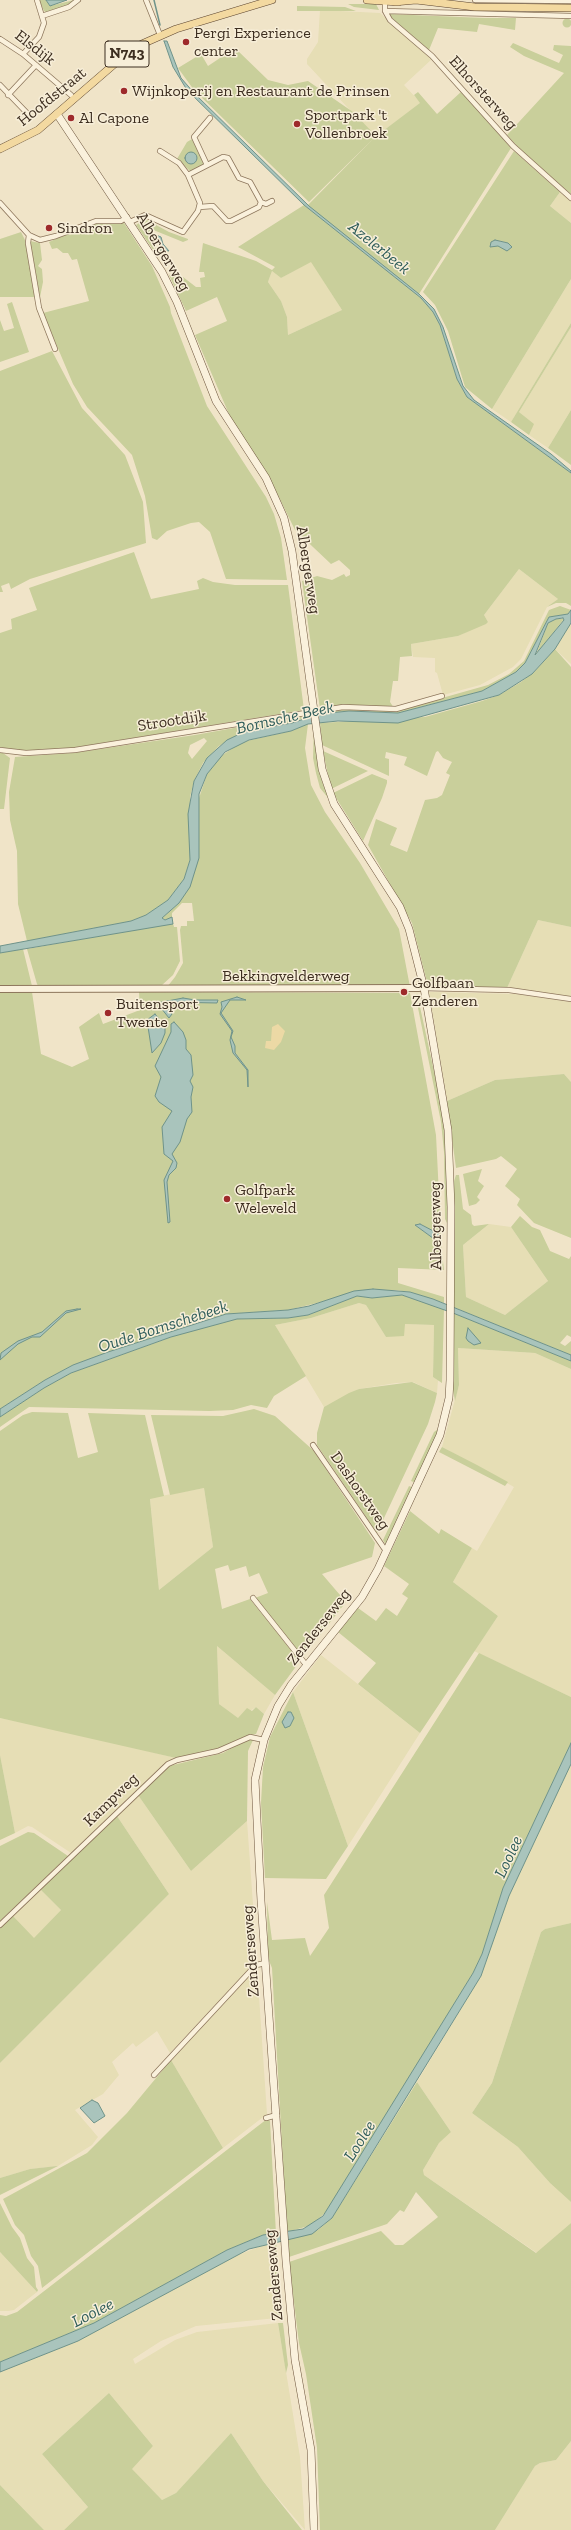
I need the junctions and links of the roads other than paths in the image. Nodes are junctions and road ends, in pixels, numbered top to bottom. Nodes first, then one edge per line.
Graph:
1 (36, 0) edge
2 (78, 0) edge
3 (146, 0) edge
4 (272, 0) edge
5 (367, 0) edge
6 (475, 0) edge
7 (262, 1) edge
8 (385, 1) edge
9 (571, 1) edge
10 (571, 8) edge
11 (385, 11) junction
12 (42, 16) junction
13 (571, 16) edge
14 (160, 35) junction
15 (0, 39) edge
16 (23, 54) junction
17 (36, 65) junction
18 (0, 85) edge
19 (8, 95) junction
20 (71, 95) dead end
21 (27, 113) dead end
22 (56, 114) junction
23 (210, 118) dead end
24 (0, 149) edge
25 (160, 151) dead end
26 (207, 165) junction
27 (188, 175) junction
28 (571, 198) edge
29 (272, 201) dead end
30 (261, 202) junction
31 (0, 203) edge
32 (199, 207) junction
33 (128, 220) junction
34 (29, 235) junction
35 (55, 349) dead end
36 (442, 696) dead end
37 (315, 713) junction
38 (0, 750) edge
39 (422, 988) junction
40 (0, 989) edge
41 (571, 999) edge
42 (445, 1420) joint
43 (312, 1445) dead end
44 (386, 1551) junction
45 (252, 1598) dead end
46 (307, 1666) junction
47 (264, 1740) junction
48 (0, 1925) edge
49 (266, 1963) junction
50 (154, 2074) dead end
51 (277, 2115) junction
52 (266, 2118) dead end
53 (314, 2530) edge

1 - 12 street
2 - 12 street
3 - 14 street
4 - 7 main road, Hoofdstraat / N743
5 - 8 main road
6 - 9 street
7 - 14 main road, Hoofdstraat / N743
8 - 10 main road
8 - 11 street
11 - 13 street
11 - 28 street, Elhorsterweg
12 - 16 street
14 - 22 main road, Hoofdstraat / N743
15 - 16 street, Elsdijk
16 - 17 street, Elsdijk
17 - 19 street
17 - 20 street, Elsdijk
18 - 19 street
19 - 21 street
22 - 24 main road, Hoofdstraat / N743
22 - 33 main road, Albergerweg
23 - 26 street
25 - 27 street
26 - 27 street
26 - 30 street
27 - 32 street
29 - 30 street
30 - 32 street
31 - 34 street
32 - 33 street
33 - 34 street
33 - 37 main road, Albergerweg
34 - 35 street
36 - 37 street, Strootdijk
37 - 38 street, Strootdijk
37 - 39 main road, Albergerweg
39 - 40 street, Bekkingvelderweg
39 - 41 street, Bekkingvelderweg
39 - 42 main road, Albergerweg
42 - 44 main road, Zenderseweg
43 - 44 street, Dashorstweg
44 - 46 main road, Zenderseweg
45 - 46 street
46 - 47 main road, Zenderseweg
47 - 48 street, Kampweg
47 - 49 main road, Zenderseweg
49 - 50 street
49 - 51 main road, Zenderseweg
51 - 52 street
51 - 53 main road, Zenderseweg

